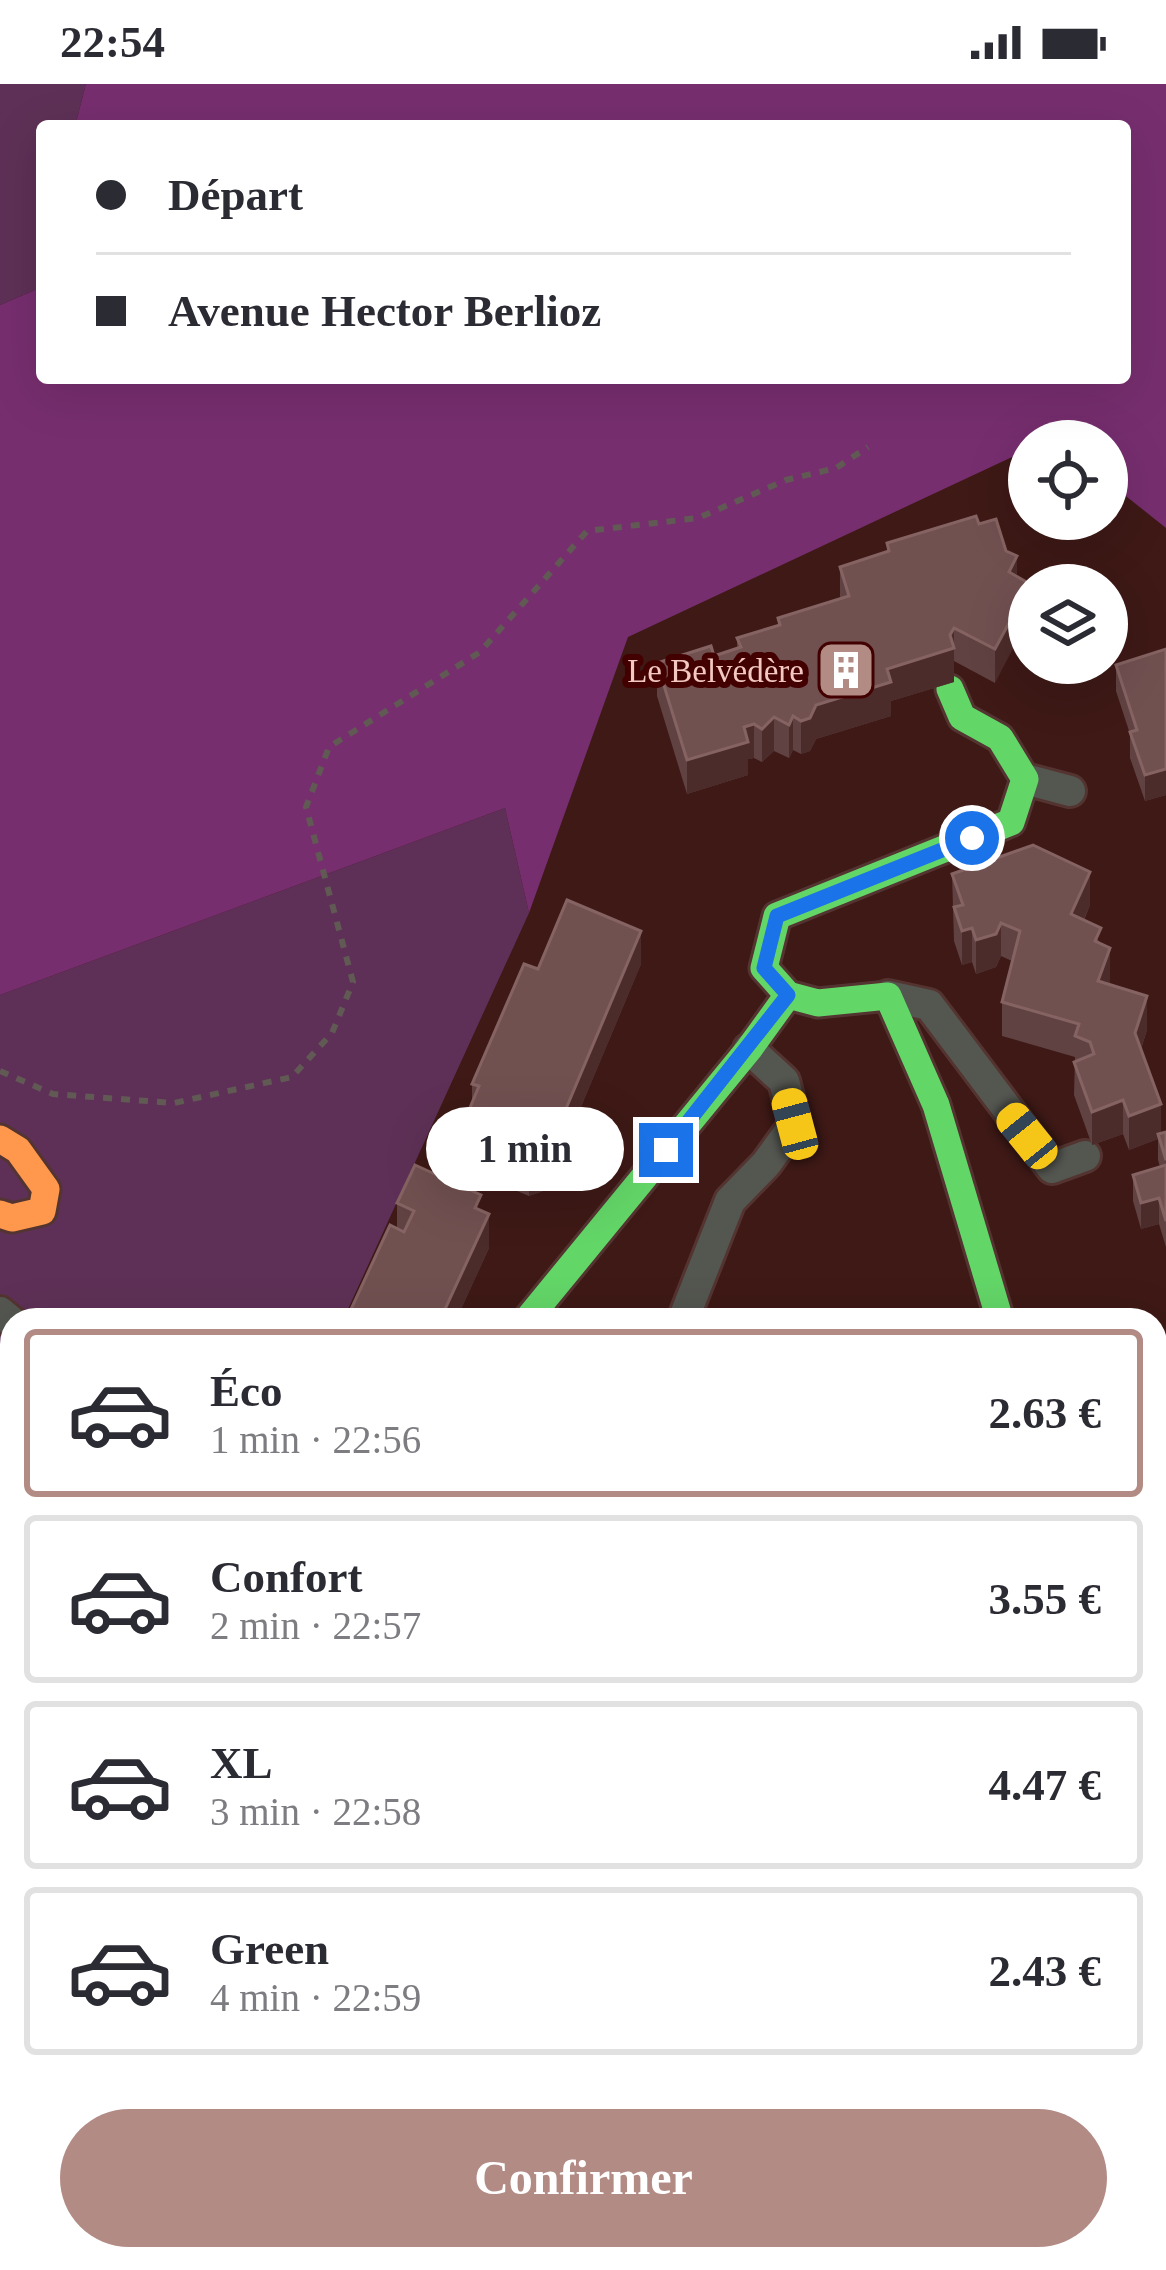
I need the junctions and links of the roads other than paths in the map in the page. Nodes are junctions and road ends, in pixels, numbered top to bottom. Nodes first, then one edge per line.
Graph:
1 (950, 689) dead end
2 (1024, 779) junction
3 (1070, 791) dead end
4 (788, 995) junction
5 (888, 996) junction
6 (749, 1048) junction
7 (0, 1139) edge
8 (1085, 1156) dead end
9 (0, 1214) edge
10 (537, 1308) edge
11 (688, 1308) edge
12 (996, 1308) edge

1 - 2 street
2 - 3 street
2 - 4 street
4 - 5 street
4 - 6 street
5 - 8 street
5 - 12 street
6 - 10 street
6 - 11 street
7 - 9 street

